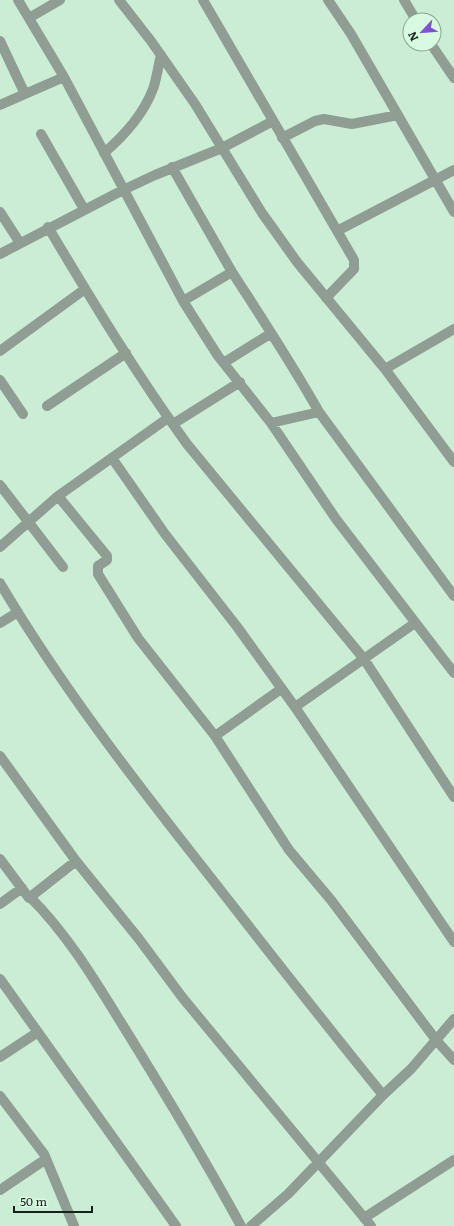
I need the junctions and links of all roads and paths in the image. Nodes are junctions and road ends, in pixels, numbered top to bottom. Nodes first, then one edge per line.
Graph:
1 (18, 0) edge
2 (60, 0) edge
3 (119, 0) edge
4 (203, 0) edge
5 (328, 0) edge
6 (404, 0) edge
7 (411, 12) edge
8 (29, 18) junction
9 (0, 41) edge
10 (437, 52) edge
11 (161, 55) junction
12 (64, 77) junction
13 (454, 78) edge
14 (25, 94) junction
15 (0, 105) edge
16 (398, 115) junction
17 (273, 121) junction
18 (41, 134) dead end
19 (282, 138) junction
20 (222, 148) junction
21 (104, 153) junction
22 (172, 167) junction
23 (454, 170) edge
24 (436, 179) junction
25 (123, 190) junction
26 (84, 210) junction
27 (0, 212) edge
28 (454, 212) edge
29 (48, 228) junction
30 (337, 231) junction
31 (20, 243) junction
32 (0, 254) edge
33 (232, 272) junction
34 (85, 289) junction
35 (326, 298) junction
36 (183, 301) junction
37 (454, 329) edge
38 (270, 334) junction
39 (0, 352) edge
40 (126, 353) junction
41 (225, 362) junction
42 (385, 369) junction
43 (0, 380) edge
44 (240, 382) junction
45 (47, 406) dead end
46 (319, 412) junction
47 (23, 414) dead end
48 (170, 421) junction
49 (271, 424) junction
50 (112, 458) junction
51 (454, 462) edge
52 (0, 485) edge
53 (58, 496) junction
54 (29, 523) junction
55 (0, 547) edge
56 (63, 567) dead end
57 (0, 583) edge
58 (454, 596) edge
59 (18, 612) junction
60 (0, 623) edge
61 (415, 623) junction
62 (364, 659) junction
63 (454, 673) edge
64 (281, 689) junction
65 (294, 707) junction
66 (215, 736) junction
67 (0, 756) edge
68 (454, 797) edge
69 (0, 859) edge
70 (76, 861) junction
71 (22, 888) junction
72 (30, 896) junction
73 (0, 904) edge
74 (454, 942) edge
75 (0, 979) edge
76 (454, 1019) edge
77 (38, 1032) junction
78 (436, 1040) junction
79 (0, 1057) edge
80 (454, 1060) edge
81 (383, 1095) junction
82 (0, 1096) edge
83 (46, 1159) junction
84 (454, 1160) edge
85 (319, 1163) junction
86 (0, 1190) edge
87 (364, 1218) junction
88 (74, 1226) edge
89 (176, 1226) edge
90 (242, 1226) edge
91 (251, 1226) edge
92 (371, 1226) edge

1 - 8 street
2 - 8 street
3 - 11 street
4 - 17 street
5 - 16 street
6 - 7 street
8 - 12 street
9 - 14 street
10 - 13 street
11 - 20 street
11 - 21 street
12 - 14 street
12 - 21 street
14 - 15 street
16 - 19 street
16 - 24 street
17 - 19 street
17 - 20 street
18 - 26 street
19 - 30 street
20 - 22 street
20 - 35 street
21 - 25 street
22 - 25 street
22 - 33 street
23 - 24 street
24 - 28 street
24 - 30 street
25 - 26 street
25 - 36 street
26 - 29 street
27 - 31 street
29 - 31 street
29 - 34 street
30 - 35 street
31 - 32 street
33 - 36 street
33 - 38 street
34 - 39 street
34 - 40 street
35 - 42 street
36 - 41 street
37 - 42 street
38 - 41 street
38 - 46 street
40 - 45 street
40 - 48 street
41 - 44 street
42 - 51 street
43 - 47 street
44 - 48 street
44 - 49 street
46 - 49 street
46 - 58 street
48 - 50 street
48 - 62 street
49 - 61 street
50 - 53 street
50 - 64 street
52 - 54 street
53 - 54 street
53 - 66 street
54 - 55 street
54 - 56 street
57 - 59 street
59 - 60 street
59 - 81 street
61 - 62 street
61 - 63 street
62 - 65 street
62 - 68 street
64 - 65 street
64 - 66 street
65 - 74 street
66 - 78 street
67 - 70 street
69 - 71 street
70 - 72 street
70 - 85 street
71 - 72 street
71 - 73 street
72 - 90 street
75 - 77 street
76 - 78 street
77 - 79 street
77 - 89 street
78 - 80 street
78 - 81 street
81 - 85 street
82 - 83 street
83 - 86 street
83 - 88 street
84 - 87 street
85 - 87 street
85 - 91 street
87 - 92 street

